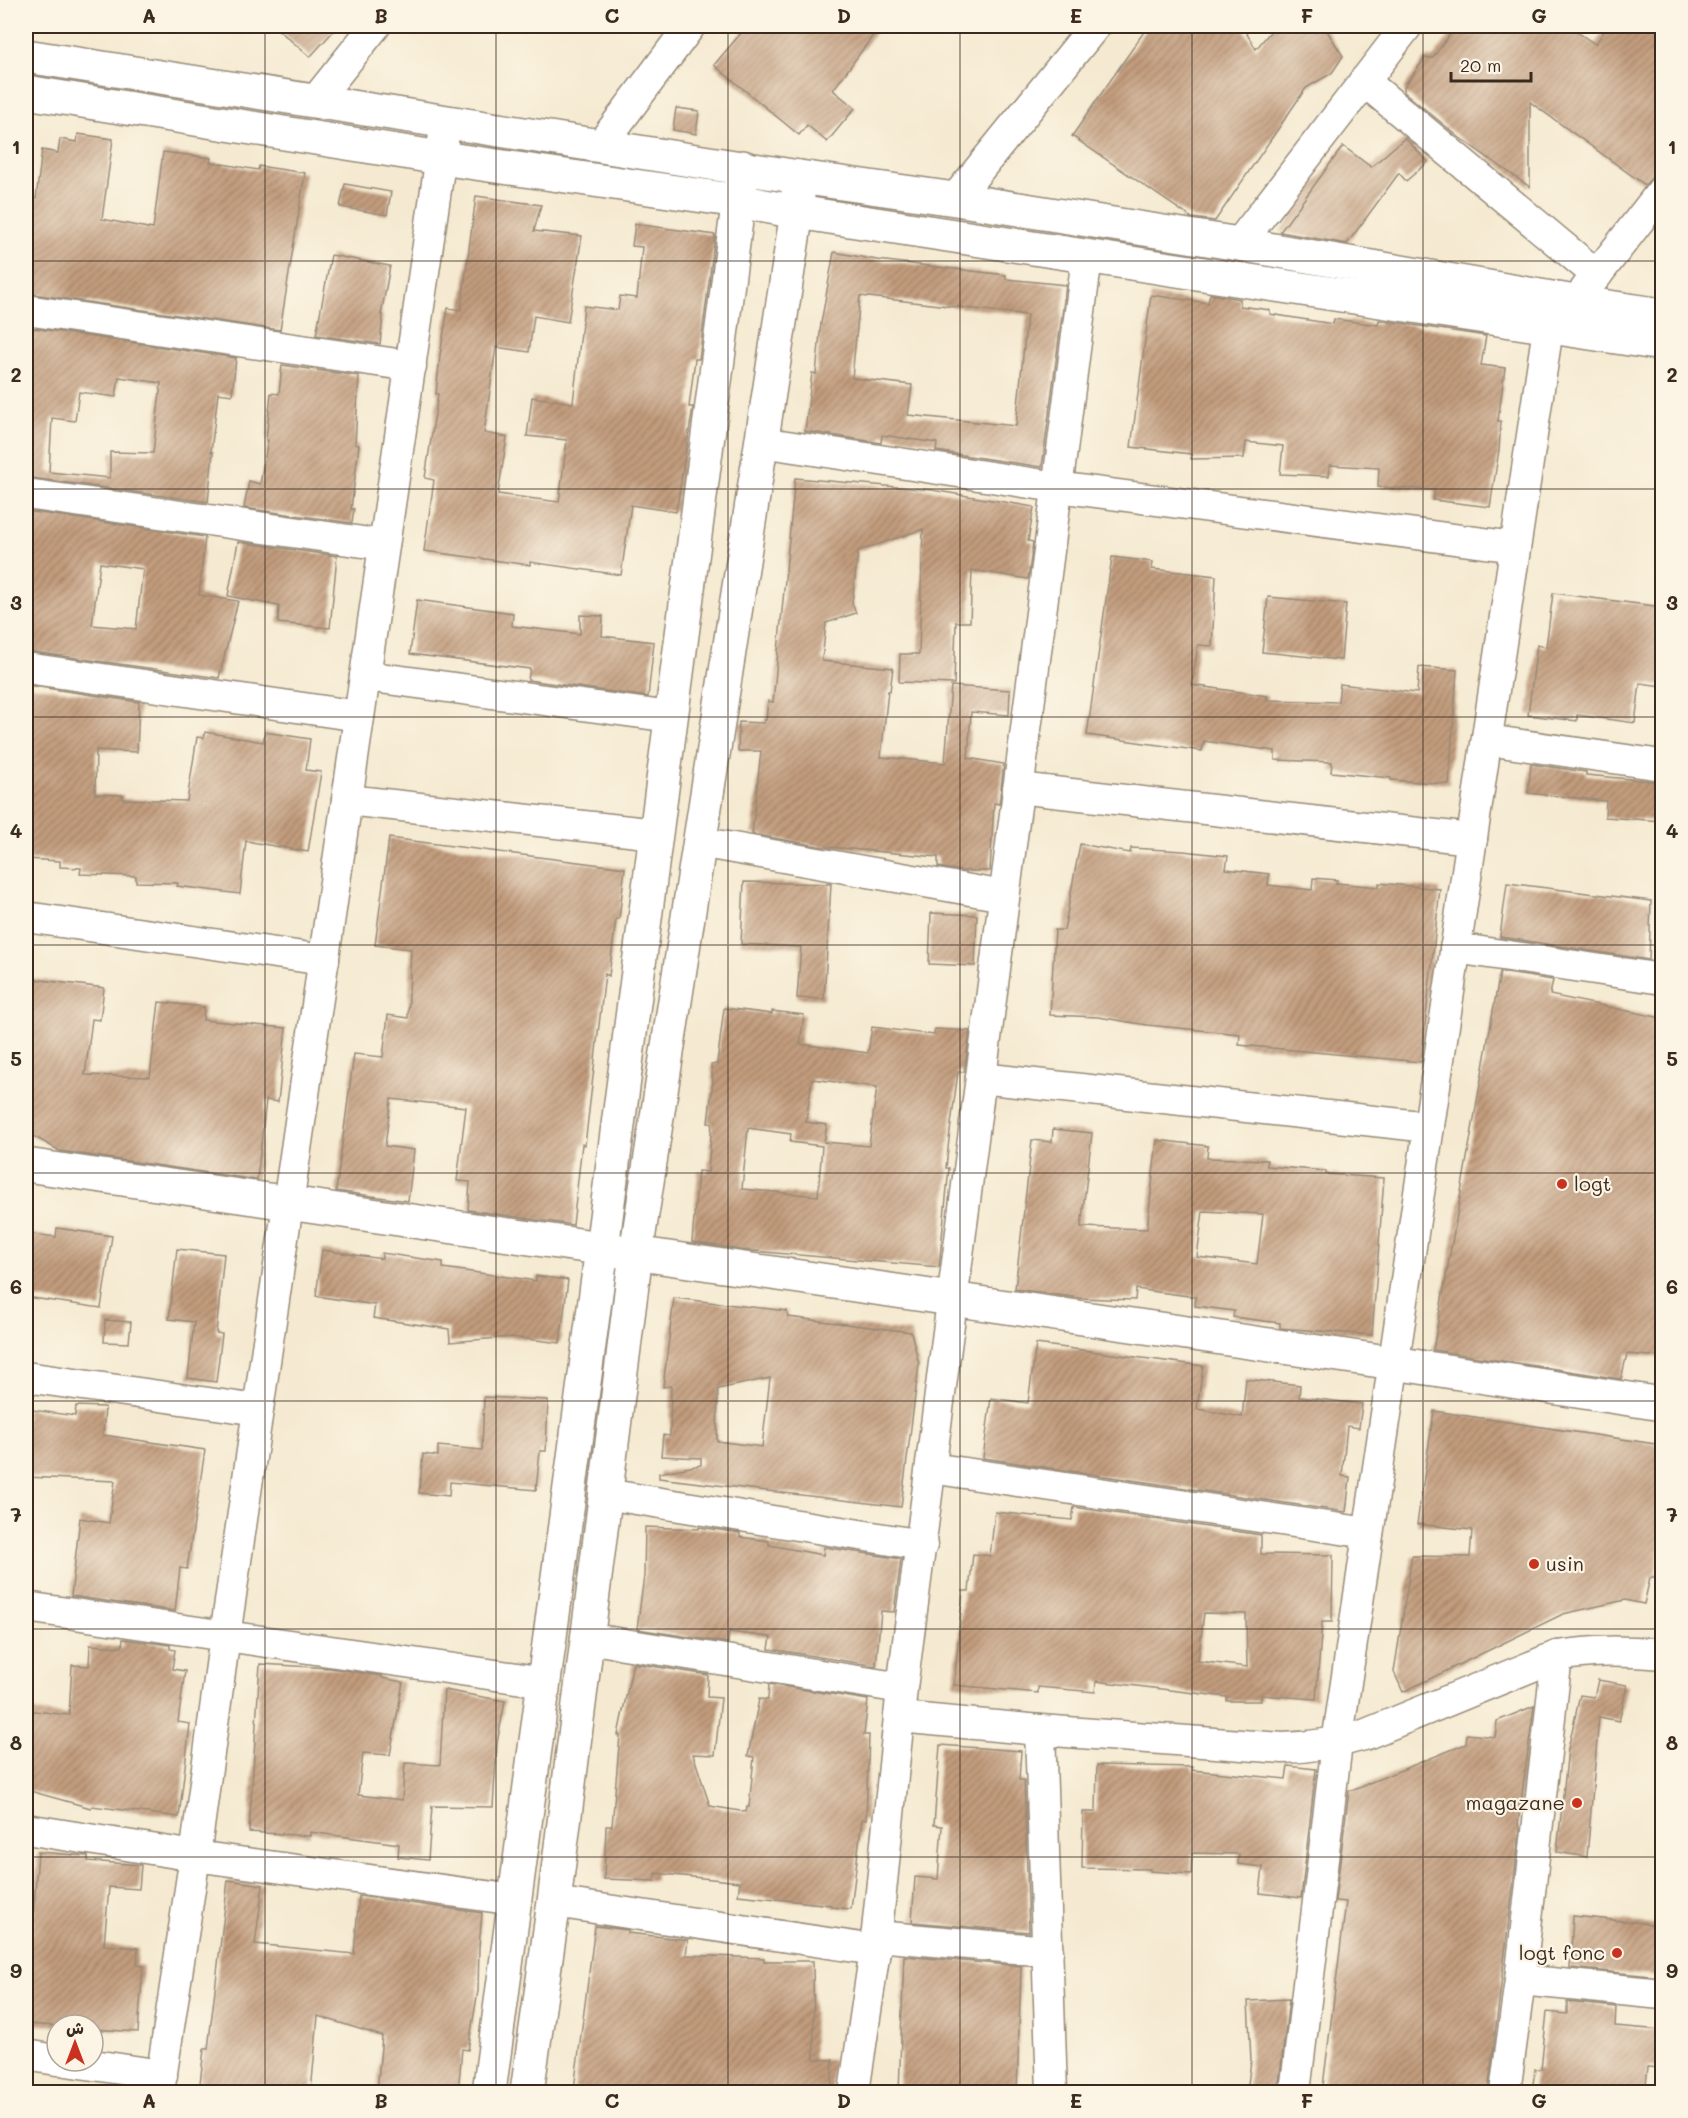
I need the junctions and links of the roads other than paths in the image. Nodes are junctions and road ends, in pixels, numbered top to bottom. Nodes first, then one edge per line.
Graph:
1 (375, 26) edge
2 (690, 26) edge
3 (1095, 26) edge
4 (1392, 31) edge
5 (26, 56) edge
6 (1364, 81) junction
7 (26, 92) edge
8 (315, 101) junction
9 (446, 121) junction
10 (601, 145) junction
11 (441, 158) junction
12 (743, 167) junction
13 (799, 177) junction
14 (1662, 191) edge
15 (955, 199) junction
16 (738, 201) junction
17 (797, 212) junction
18 (1239, 244) junction
19 (1087, 257) junction
20 (1597, 275) junction
21 (1575, 302) junction
22 (26, 310) edge
23 (1662, 315) edge
24 (1548, 328) junction
25 (1662, 344) edge
26 (411, 366) junction
27 (761, 442) junction
28 (1057, 487) junction
29 (26, 494) edge
30 (384, 545) junction
31 (1515, 547) junction
32 (26, 668) edge
33 (365, 676) junction
34 (359, 716) junction
35 (671, 717) junction
36 (1487, 740) junction
37 (1662, 765) edge
38 (1018, 788) junction
39 (347, 800) junction
40 (656, 834) junction
41 (1472, 839) junction
42 (699, 842) junction
43 (1005, 896) junction
44 (26, 917) edge
45 (1455, 948) junction
46 (324, 960) junction
47 (1662, 979) edge
48 (981, 1078) junction
49 (1429, 1127) junction
50 (26, 1165) edge
51 (288, 1203) junction
52 (602, 1248) junction
53 (636, 1253) junction
54 (952, 1299) junction
55 (1394, 1363) junction
56 (26, 1377) edge
57 (1662, 1404) edge
58 (258, 1410) junction
59 (931, 1468) junction
60 (604, 1494) junction
61 (1368, 1533) junction
62 (922, 1545) junction
63 (26, 1607) edge
64 (225, 1636) junction
65 (586, 1638) junction
66 (1662, 1654) edge
67 (1557, 1656) junction
68 (544, 1682) junction
69 (900, 1702) junction
70 (1040, 1730) junction
71 (1337, 1743) junction
72 (26, 1829) edge
73 (195, 1856) junction
74 (515, 1900) junction
75 (554, 1902) junction
76 (875, 1943) junction
77 (1048, 1951) junction
78 (1520, 1980) junction
79 (1662, 1995) edge
80 (26, 2055) edge
81 (45, 2058) edge
82 (105, 2071) edge
83 (160, 2084) edge
84 (489, 2092) edge
85 (527, 2092) edge
86 (854, 2092) edge
87 (1052, 2092) edge
88 (1295, 2092) edge
89 (1505, 2092) edge

1 - 8 street
2 - 10 street
3 - 15 street
4 - 6 street
5 - 8 main road
6 - 18 street
6 - 20 street
7 - 11 main road
8 - 9 main road
9 - 10 main road
9 - 11 street
10 - 12 main road
11 - 16 main road
11 - 26 street
12 - 13 main road
12 - 16 main road
13 - 15 main road
13 - 17 main road
14 - 20 street
15 - 18 main road
16 - 17 main road
16 - 35 main road
17 - 19 main road
17 - 27 main road
18 - 21 main road
19 - 24 main road
19 - 28 street
20 - 21 street
21 - 23 main road
22 - 26 street
24 - 25 main road
24 - 31 street
26 - 30 street
27 - 28 street
27 - 42 main road
28 - 31 street
28 - 38 street
29 - 30 street
30 - 33 street
31 - 36 street
32 - 34 street
33 - 34 street
33 - 35 street
34 - 39 street
35 - 40 main road
36 - 37 street
36 - 41 street
38 - 41 street
38 - 43 street
39 - 40 street
39 - 46 street
40 - 52 main road
41 - 45 street
42 - 43 street
42 - 53 main road
43 - 48 street
44 - 46 street
45 - 47 street
45 - 49 street
46 - 51 street
48 - 49 street
48 - 54 street
49 - 55 street
50 - 51 main road
51 - 52 main road
51 - 58 street
52 - 53 main road
52 - 68 main road
53 - 54 main road
53 - 60 main road
54 - 55 main road
54 - 59 street
55 - 57 main road
55 - 61 street
56 - 58 street
58 - 64 street
59 - 61 street
59 - 62 street
60 - 62 street
60 - 65 main road
61 - 71 street
62 - 69 street
63 - 64 street
64 - 68 street
64 - 73 street
65 - 69 street
65 - 75 main road
66 - 67 street
67 - 71 street
67 - 78 street
68 - 74 main road
69 - 70 street
69 - 76 street
70 - 71 street
70 - 77 street
71 - 88 street
72 - 73 street
73 - 74 street
73 - 83 street
74 - 84 main road
75 - 76 street
75 - 85 main road
76 - 77 street
76 - 86 street
77 - 87 street
78 - 79 street
78 - 89 street
80 - 81 street
82 - 83 street

